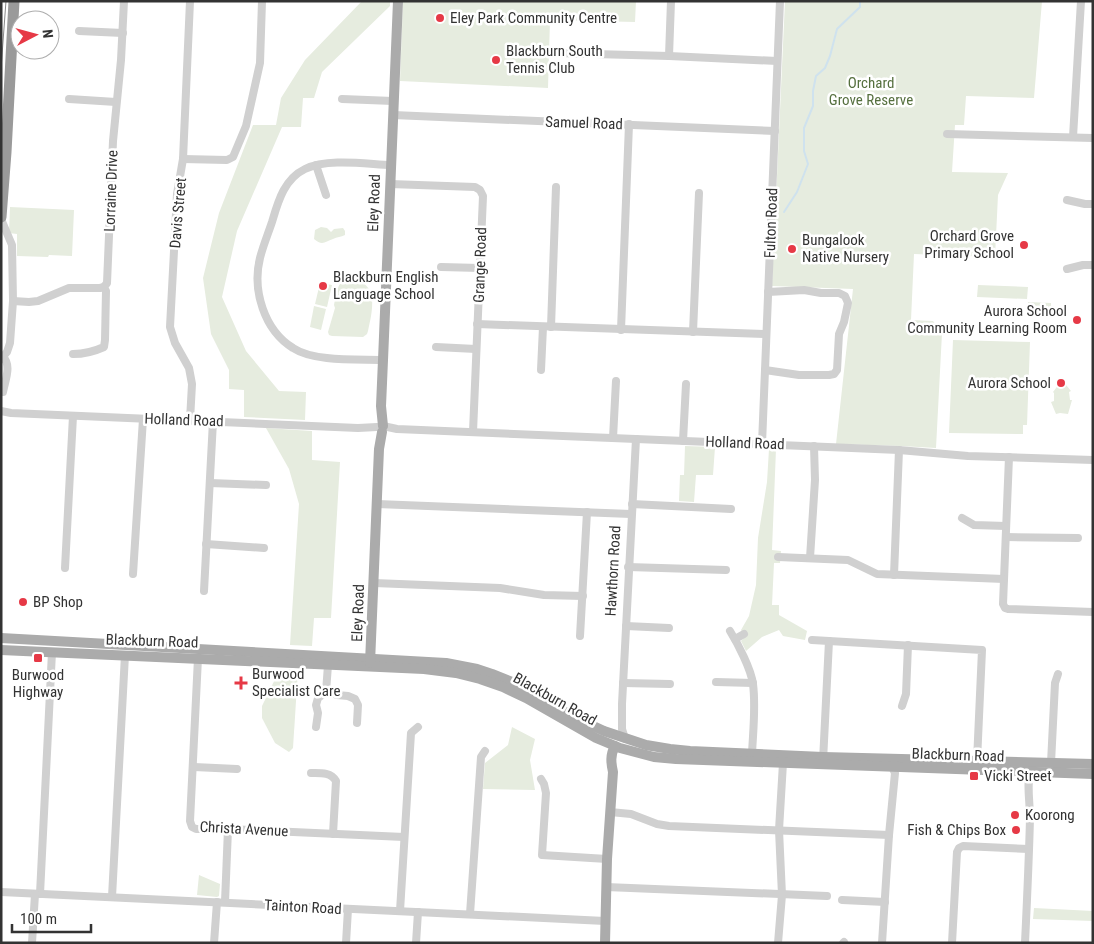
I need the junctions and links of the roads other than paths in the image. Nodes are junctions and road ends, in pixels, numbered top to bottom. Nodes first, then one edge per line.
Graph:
1 (14, 1) edge
2 (124, 1) edge
3 (190, 1) edge
4 (262, 1) edge
5 (398, 1) edge
6 (671, 1) edge
7 (780, 1) edge
8 (1081, 1) edge
9 (79, 31) dead end
10 (123, 33) junction
11 (556, 53) dead end
12 (669, 56) junction
13 (777, 61) junction
14 (9, 94) junction
15 (69, 99) dead end
16 (342, 99) dead end
17 (394, 101) junction
18 (116, 102) junction
19 (1, 113) edge
20 (393, 115) junction
21 (629, 124) junction
22 (775, 131) junction
23 (947, 134) dead end
24 (1073, 137) junction
25 (1093, 138) edge
26 (183, 159) junction
27 (316, 165) junction
28 (391, 165) junction
29 (390, 184) junction
30 (556, 187) dead end
31 (699, 194) dead end
32 (326, 195) dead end
33 (1067, 200) dead end
34 (1093, 204) edge
35 (1, 218) edge
36 (1093, 265) edge
37 (441, 267) dead end
38 (480, 268) junction
39 (1067, 269) dead end
40 (104, 287) junction
41 (768, 292) junction
42 (13, 301) junction
43 (477, 324) junction
44 (547, 327) junction
45 (620, 330) junction
46 (693, 332) junction
47 (766, 334) junction
48 (436, 347) dead end
49 (476, 349) junction
50 (74, 354) dead end
51 (2, 358) edge
52 (382, 360) junction
53 (541, 370) dead end
54 (765, 370) junction
55 (616, 381) dead end
56 (686, 384) dead end
57 (3, 392) dead end
58 (1, 411) edge
59 (11, 413) junction
60 (73, 416) junction
61 (1, 417) edge
62 (143, 419) junction
63 (190, 420) junction
64 (213, 422) junction
65 (380, 429) junction
66 (473, 432) junction
67 (613, 438) junction
68 (636, 439) junction
69 (683, 441) junction
70 (762, 444) junction
71 (814, 446) junction
72 (899, 450) junction
73 (1009, 457) junction
74 (1093, 460) edge
75 (210, 482) junction
76 (266, 485) dead end
77 (377, 504) junction
78 (632, 504) junction
79 (730, 509) dead end
80 (587, 512) junction
81 (631, 514) junction
82 (962, 518) dead end
83 (1006, 526) junction
84 (1006, 537) junction
85 (1078, 538) dead end
86 (206, 544) junction
87 (264, 548) dead end
88 (778, 557) dead end
89 (810, 558) junction
90 (628, 567) junction
91 (65, 568) dead end
92 (726, 570) dead end
93 (134, 574) dead end
94 (894, 574) junction
95 (1004, 579) junction
96 (374, 583) junction
97 (204, 591) dead end
98 (583, 596) junction
99 (1093, 612) edge
100 (626, 626) junction
101 (669, 628) dead end
102 (730, 631) dead end
103 (744, 634) dead end
104 (580, 636) dead end
105 (1, 638) edge
106 (735, 639) junction
107 (812, 640) dead end
108 (829, 641) junction
109 (908, 645) junction
110 (1, 650) edge
111 (52, 652) junction
112 (199, 654) junction
113 (125, 655) junction
114 (370, 662) junction
115 (328, 665) junction
116 (1058, 674) dead end
117 (716, 682) dead end
118 (623, 683) junction
119 (670, 684) dead end
120 (753, 684) junction
121 (326, 692) junction
122 (622, 704) junction
123 (902, 706) dead end
124 (562, 710) junction
125 (357, 724) dead end
126 (316, 727) dead end
127 (418, 727) dead end
128 (604, 731) junction
129 (621, 743) junction
130 (485, 751) dead end
131 (752, 754) junction
132 (823, 761) junction
133 (977, 761) junction
134 (783, 763) junction
135 (1051, 763) junction
136 (1093, 764) edge
137 (194, 767) junction
138 (892, 767) junction
139 (237, 769) dead end
140 (1032, 769) junction
141 (311, 773) dead end
142 (1093, 774) edge
143 (542, 779) dead end
144 (610, 812) junction
145 (228, 829) junction
146 (780, 830) junction
147 (333, 834) junction
148 (889, 835) junction
149 (404, 837) junction
150 (1029, 848) junction
151 (607, 859) junction
152 (606, 887) junction
153 (1, 892) edge
154 (38, 894) junction
155 (782, 895) junction
156 (827, 896) dead end
157 (112, 897) junction
158 (842, 900) dead end
159 (221, 902) junction
160 (885, 902) junction
161 (348, 909) junction
162 (400, 911) junction
163 (418, 912) junction
164 (470, 914) junction
165 (605, 921) junction
166 (32, 943) edge
167 (214, 943) edge
168 (346, 943) edge
169 (416, 943) edge
170 (605, 943) edge
171 (778, 943) edge
172 (882, 943) edge
173 (952, 943) edge
174 (1025, 943) edge

1 - 14 highway
2 - 10 street, Lorraine Drive
3 - 26 street, Davis Street
4 - 26 street
5 - 17 main road, Eley Road
6 - 12 street
7 - 13 street, Fulton Road
8 - 24 street
9 - 10 street
10 - 18 street, Lorraine Drive
11 - 12 street
12 - 13 street
13 - 22 street, Fulton Road
14 - 19 highway
14 - 35 highway
15 - 18 street
16 - 17 street
17 - 20 main road, Eley Road
18 - 40 street, Lorraine Drive
20 - 21 street, Samuel Road
20 - 28 main road, Eley Road
21 - 22 street, Samuel Road
21 - 45 street
22 - 41 street, Fulton Road
23 - 24 street
24 - 25 street
26 - 63 street, Davis Street
27 - 28 street
27 - 32 street
27 - 52 street
28 - 29 main road, Eley Road
29 - 38 street, Grange Road
29 - 52 main road, Eley Road
30 - 44 street
31 - 46 street
33 - 34 street
35 - 42 street
36 - 39 street
37 - 38 street
38 - 43 street, Grange Road
40 - 42 street
40 - 50 street, Lorraine Drive
41 - 47 street, Fulton Road
41 - 54 street
42 - 51 street
43 - 44 street
43 - 49 street, Grange Road
44 - 45 street
44 - 53 street
45 - 46 street
46 - 47 street
47 - 54 street, Fulton Road
48 - 49 street
49 - 66 street, Grange Road
51 - 57 street
52 - 65 main road, Eley Road
54 - 70 street, Fulton Road
55 - 67 street
56 - 69 street
58 - 59 street, Holland Road
59 - 60 street, Holland Road
59 - 61 street, Holland Road
60 - 62 street, Holland Road
60 - 91 street
62 - 63 street, Holland Road
62 - 93 street
63 - 64 street, Holland Road
64 - 65 street, Holland Road
64 - 75 street
65 - 66 street, Holland Road
65 - 77 main road, Eley Road
66 - 67 street, Holland Road
67 - 68 street, Holland Road
68 - 69 street, Holland Road
68 - 78 street, Hawthorn Road
69 - 70 street, Holland Road
70 - 71 street, Holland Road
71 - 72 street, Holland Road
71 - 89 street
72 - 73 street, Holland Road
72 - 94 street
73 - 74 street, Holland Road
73 - 83 street
75 - 76 street
75 - 86 street
77 - 80 street
77 - 96 main road, Eley Road
78 - 79 street
78 - 81 street, Hawthorn Road
80 - 81 street
80 - 98 street
81 - 90 street, Hawthorn Road
82 - 83 street
83 - 84 street
84 - 85 street
84 - 95 street
86 - 87 street
86 - 97 street
88 - 89 street
89 - 94 street
90 - 92 street
90 - 100 street, Hawthorn Road
94 - 95 street
95 - 99 street
96 - 98 street
96 - 114 main road, Eley Road
98 - 104 street
100 - 101 street
100 - 118 street, Hawthorn Road
102 - 106 street
103 - 106 street
105 - 112 main road, Blackburn Road
106 - 120 street
107 - 108 street
108 - 109 street
108 - 132 street
109 - 123 street
109 - 133 street
110 - 111 main road, Blackburn Road
111 - 113 main road, Blackburn Road
111 - 154 street
112 - 113 main road, Blackburn Road
112 - 114 main road, Blackburn Road
112 - 115 main road, Blackburn Road
112 - 137 street, Christa Avenue
113 - 157 street
114 - 115 main road, Blackburn Road
114 - 124 main road, Blackburn Road
114 - 129 main road, Blackburn Road
115 - 121 street
116 - 135 street
117 - 120 street
118 - 119 street
118 - 122 street, Hawthorn Road
120 - 131 street
121 - 125 street
121 - 126 street
122 - 128 street, Hawthorn Road
122 - 129 street, Hawthorn Road
124 - 128 main road, Blackburn Road
124 - 129 main road
127 - 149 street
128 - 129 main road, Blackburn Road
129 - 131 main road, Blackburn Road
129 - 134 main road, Blackburn Road
129 - 144 main road, Hawthorn Road
130 - 164 street
131 - 132 main road, Blackburn Road
132 - 133 main road, Blackburn Road
132 - 134 main road, Blackburn Road
132 - 138 main road, Blackburn Road
133 - 140 main road, Blackburn Road
134 - 146 street
135 - 136 main road, Blackburn Road
135 - 140 main road, Blackburn Road
137 - 139 street
137 - 145 street, Christa Avenue
138 - 140 main road, Blackburn Road
138 - 148 street
140 - 142 main road, Blackburn Road
140 - 150 street
141 - 147 street
143 - 151 street
144 - 146 street
144 - 151 main road, Hawthorn Road
145 - 147 street, Christa Avenue
145 - 159 street
146 - 148 street
146 - 155 street
147 - 149 street, Christa Avenue
148 - 160 street
149 - 162 street
150 - 173 street
150 - 174 street
151 - 152 main road, Hawthorn Road
152 - 155 street
152 - 165 main road, Hawthorn Road
153 - 154 street, Tainton Road
154 - 157 street, Tainton Road
154 - 166 street
155 - 156 street
155 - 171 street
157 - 159 street, Tainton Road
158 - 160 street
159 - 161 street, Tainton Road
159 - 167 street
160 - 172 street
161 - 162 street, Tainton Road
161 - 168 street
162 - 163 street, Tainton Road
163 - 164 street, Tainton Road
163 - 169 street
164 - 165 street, Tainton Road
165 - 170 main road, Hawthorn Road

